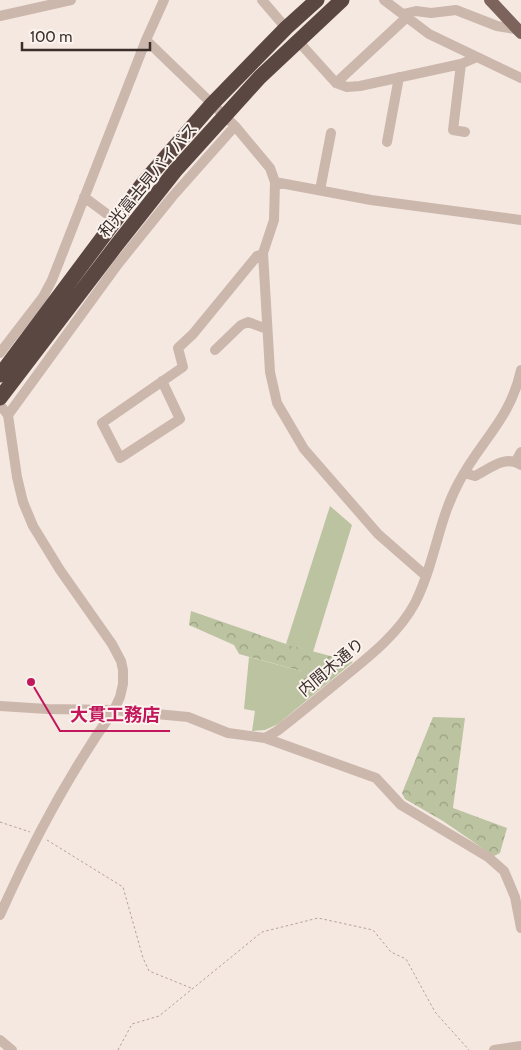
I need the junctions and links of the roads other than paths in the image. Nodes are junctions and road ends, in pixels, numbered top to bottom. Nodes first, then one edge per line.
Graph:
1 (71, 0) edge
2 (164, 0) edge
3 (262, 0) edge
4 (317, 0) edge
5 (342, 0) edge
6 (384, 0) edge
7 (490, 0) edge
8 (0, 16) edge
9 (405, 16) junction
10 (286, 28) junction
11 (520, 31) edge
12 (146, 40) junction
13 (298, 41) junction
14 (478, 57) junction
15 (461, 64) junction
16 (399, 77) junction
17 (521, 78) edge
18 (336, 83) junction
19 (212, 104) junction
20 (230, 121) junction
21 (465, 132) dead end
22 (331, 133) dead end
23 (388, 142) dead end
24 (275, 182) junction
25 (320, 190) junction
26 (84, 197) junction
27 (115, 220) junction
28 (521, 220) edge
29 (263, 254) junction
30 (267, 329) junction
31 (215, 350) dead end
32 (0, 353) edge
33 (521, 370) edge
34 (0, 375) edge
35 (162, 381) junction
36 (0, 398) edge
37 (0, 406) edge
38 (8, 415) junction
39 (5, 428) edge
40 (519, 460) edge
41 (464, 473) junction
42 (426, 576) junction
43 (0, 706) edge
44 (114, 710) junction
45 (266, 738) junction
46 (0, 915) edge
47 (521, 928) edge
48 (0, 1040) edge
49 (521, 1046) edge
50 (12, 1050) edge
51 (494, 1050) edge

1 - 8 street
2 - 12 street
3 - 10 street
4 - 10 highway, 和光富士見バイパス
5 - 13 highway, 和光富士見バイパス
6 - 9 street
7 - 11 main road
9 - 11 street
9 - 14 street
9 - 18 street
10 - 19 highway, 和光富士見バイパス
12 - 19 street
12 - 26 street
13 - 18 street
13 - 20 highway, 和光富士見バイパス
14 - 15 street
14 - 17 street
15 - 16 street
15 - 21 street
16 - 18 street
16 - 23 street
19 - 20 street
19 - 27 highway, 和光富士見バイパス
20 - 24 street
20 - 36 highway, 和光富士見バイパス
20 - 38 street
22 - 25 street
24 - 25 street
24 - 29 street
25 - 28 street
26 - 27 street
26 - 32 street
27 - 34 highway, 和光富士見バイパス
29 - 30 street
29 - 35 street
30 - 31 street
30 - 42 street
33 - 41 street, 内間木通り
35 - 35 street
37 - 38 street
38 - 39 street
39 - 44 street
40 - 41 street
41 - 42 street, 内間木通り
42 - 45 street, 内間木通り
43 - 44 street
44 - 45 street
44 - 46 street
45 - 47 street
48 - 50 street
49 - 51 street

